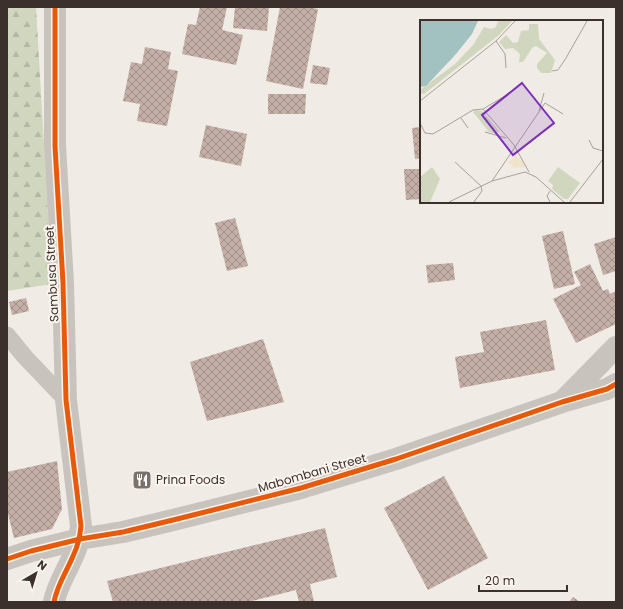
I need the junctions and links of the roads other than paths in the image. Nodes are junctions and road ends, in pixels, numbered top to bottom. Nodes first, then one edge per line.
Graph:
1 (54, 7) edge
2 (7, 335) edge
3 (616, 347) edge
4 (616, 384) edge
5 (66, 400) junction
6 (562, 402) junction
7 (80, 539) junction
8 (7, 559) edge
9 (54, 602) edge

1 - 5 street, Sambusa Street
2 - 5 lane
3 - 6 street, Mabombani Street
4 - 6 street, Mabombani Street
5 - 7 street, Sambusa Street
6 - 7 street, Mabombani Street
7 - 8 street, Mabombani Street
7 - 9 street

